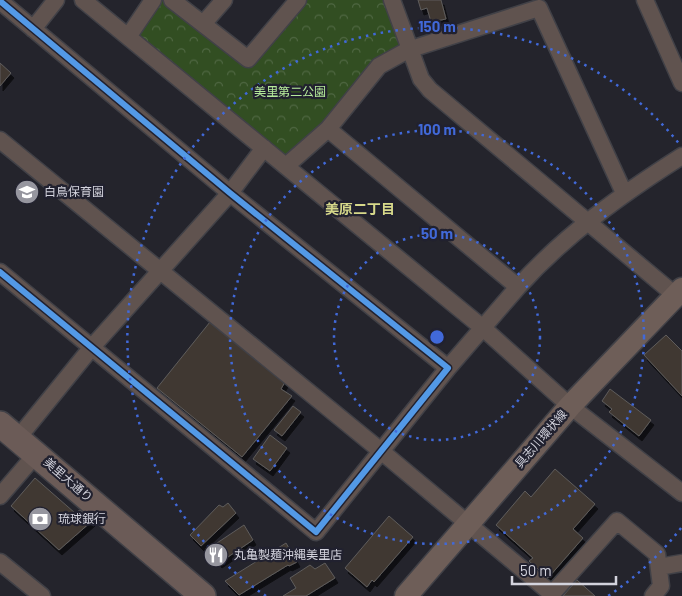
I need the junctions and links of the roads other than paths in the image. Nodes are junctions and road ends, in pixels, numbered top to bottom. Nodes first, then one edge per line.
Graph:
1 (56, 0) edge
2 (83, 0) edge
3 (153, 0) edge
4 (172, 0) edge
5 (224, 0) edge
6 (298, 0) edge
7 (392, 0) edge
8 (645, 0) edge
9 (0, 1) edge
10 (203, 24) junction
11 (33, 29) junction
12 (128, 37) junction
13 (408, 50) junction
14 (682, 83) edge
15 (328, 129) junction
16 (0, 140) edge
17 (264, 148) junction
18 (682, 156) edge
19 (286, 166) junction
20 (230, 193) junction
21 (624, 193) junction
22 (587, 223) junction
23 (162, 271) junction
24 (0, 272) edge
25 (518, 287) junction
26 (679, 292) edge
27 (483, 328) junction
28 (92, 347) junction
29 (448, 368) junction
30 (570, 406) junction
31 (18, 439) edge
32 (381, 451) junction
33 (682, 493) edge
34 (0, 496) edge
35 (468, 524) junction
36 (0, 562) edge
37 (682, 563) edge
38 (659, 567) junction
39 (551, 595) edge
40 (42, 596) edge
41 (203, 596) edge
42 (406, 596) edge
43 (653, 596) edge

1 - 11 street
2 - 12 street
3 - 12 street
4 - 10 street
5 - 10 street
6 - 10 street
7 - 13 street
8 - 14 street
9 - 11 street
11 - 20 street
12 - 17 street
13 - 15 street
13 - 21 street
13 - 22 street
15 - 19 street
15 - 25 street
16 - 23 street
17 - 19 street
17 - 20 street
18 - 21 street
19 - 27 street
20 - 23 street
20 - 29 street
21 - 22 street
22 - 25 street
22 - 26 street
23 - 28 street
23 - 32 street
24 - 28 street
25 - 27 street
26 - 30 main road, 具志川環状線
27 - 29 street
27 - 30 street
28 - 31 street
28 - 32 street
29 - 32 street
30 - 33 street
30 - 35 main road, 具志川環状線
31 - 34 street
31 - 41 main road, 美里大通り
32 - 35 street
35 - 39 street
35 - 42 main road, 具志川環状線
36 - 40 street
37 - 38 street
38 - 39 street
38 - 43 street

